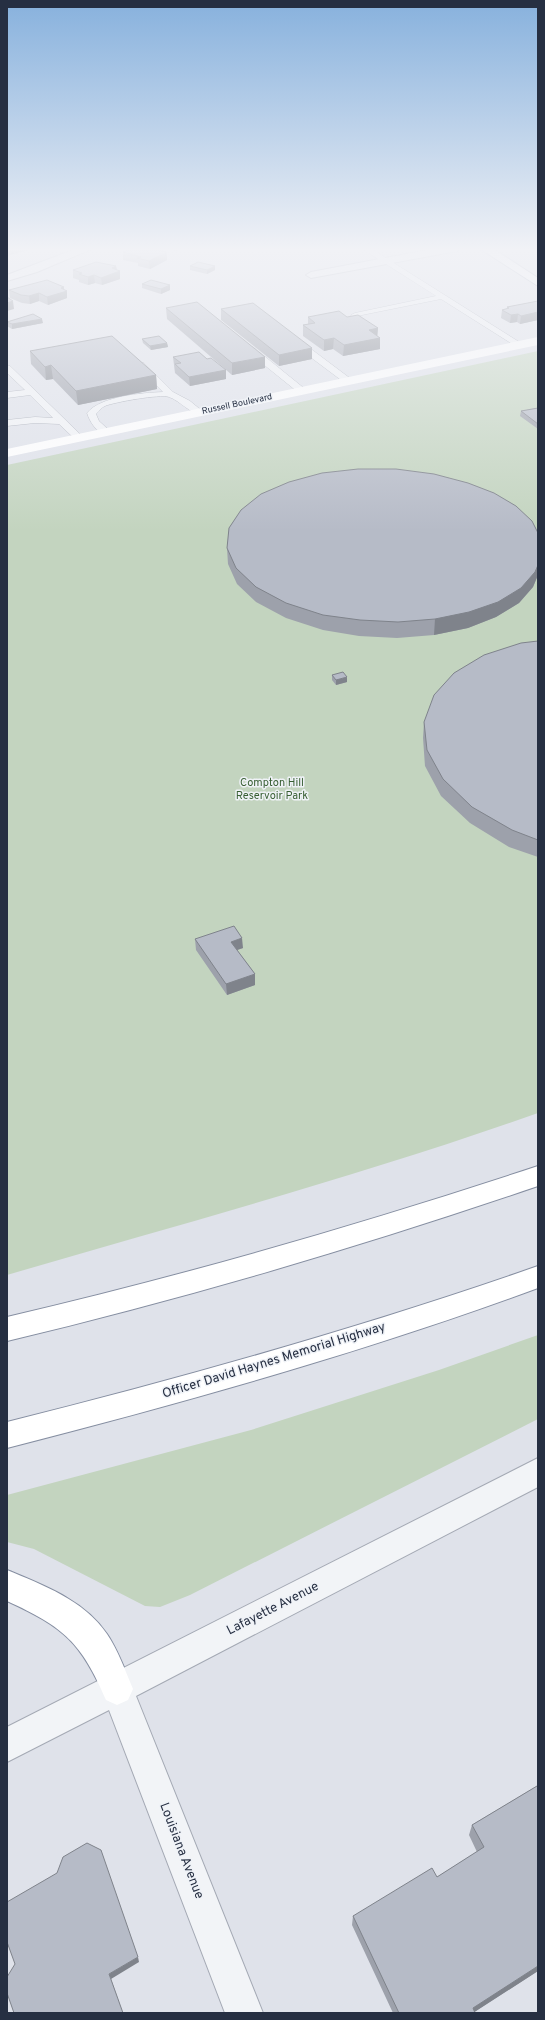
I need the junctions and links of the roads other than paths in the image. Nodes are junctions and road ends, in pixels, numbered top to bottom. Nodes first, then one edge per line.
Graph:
1 (242, 342) edge
2 (296, 342) edge
3 (516, 342) edge
4 (536, 342) edge
5 (520, 345) junction
6 (133, 358) edge
7 (7, 368) edge
8 (348, 381) junction
9 (302, 390) junction
10 (32, 392) junction
11 (170, 394) junction
12 (7, 395) edge
13 (198, 412) junction
14 (63, 421) junction
15 (7, 422) edge
16 (106, 432) junction
17 (79, 438) junction
18 (7, 453) edge
19 (538, 1176) edge
20 (538, 1277) edge
21 (7, 1329) edge
22 (7, 1435) edge
23 (538, 1472) edge
24 (7, 1585) edge
25 (117, 1689) junction
26 (7, 1745) edge
27 (244, 2013) edge

1 - 9 lane
2 - 8 lane
3 - 5 lane
4 - 5 main road, Russell Boulevard
5 - 8 main road, Russell Boulevard
6 - 11 lane
7 - 10 lane
8 - 9 main road, Russell Boulevard
9 - 13 main road, Russell Boulevard
10 - 12 lane
10 - 14 lane
11 - 13 lane
11 - 16 lane
13 - 16 main road, Russell Boulevard
14 - 15 lane
14 - 17 lane
16 - 17 main road, Russell Boulevard
17 - 18 main road, Russell Boulevard
19 - 21 main road
20 - 22 main road, Officer David Haynes Memorial Highway
23 - 25 street, Lafayette Avenue
24 - 25 main road
25 - 26 street, Lafayette Avenue
25 - 27 street, Louisiana Avenue

